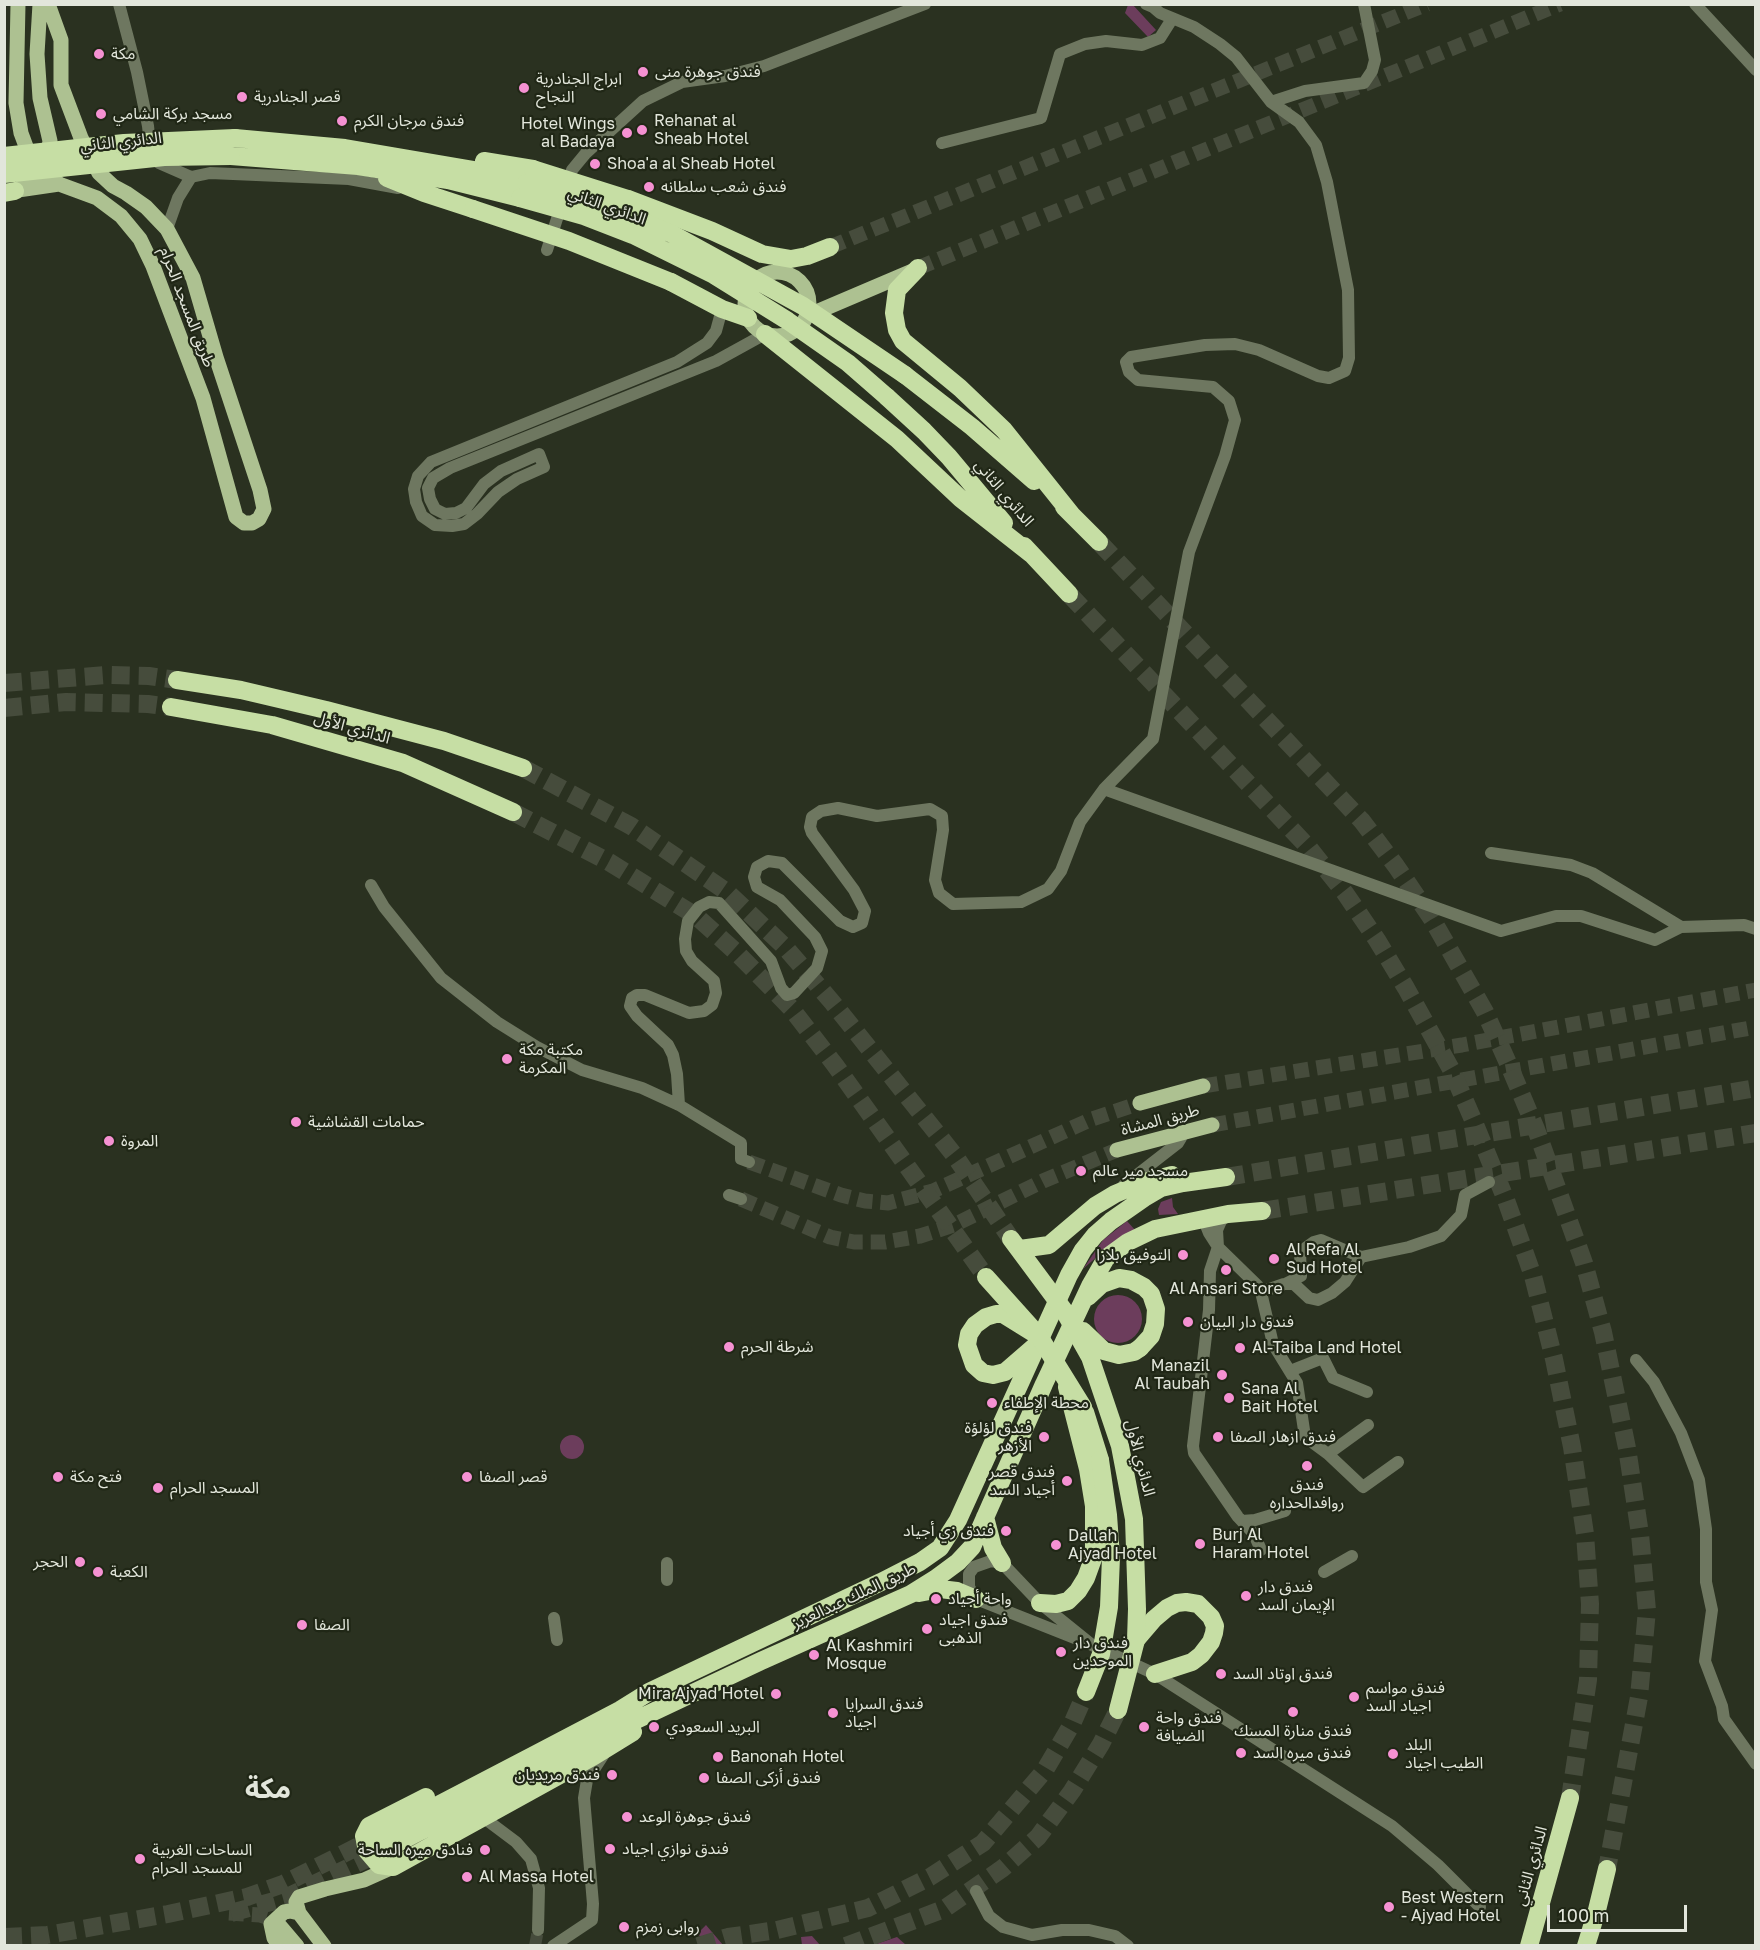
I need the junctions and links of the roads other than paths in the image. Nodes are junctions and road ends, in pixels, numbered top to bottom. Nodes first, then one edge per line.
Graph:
1 (18, 4) edge
2 (40, 4) edge
3 (48, 4) edge
4 (119, 4) edge
5 (925, 4) edge
6 (1146, 4) edge
7 (1364, 4) edge
8 (1695, 4) edge
9 (1172, 19) junction
10 (1755, 70) edge
11 (16, 96) junction
12 (40, 98) junction
13 (1271, 102) junction
14 (4, 119) edge
15 (942, 143) dead end
16 (4, 156) edge
17 (357, 166) junction
18 (40, 168) junction
19 (4, 174) edge
20 (191, 177) junction
21 (59, 184) junction
22 (526, 184) junction
23 (10, 192) edge
24 (424, 193) junction
25 (167, 229) junction
26 (830, 247) joint
27 (547, 250) dead end
28 (918, 268) joint
29 (781, 272) junction
30 (722, 309) junction
31 (807, 316) junction
32 (748, 318) junction
33 (765, 334) junction
34 (1072, 515) junction
35 (1099, 542) tunnel mouth
36 (1031, 554) junction
37 (1069, 594) tunnel mouth
38 (177, 680) tunnel mouth
39 (171, 707) tunnel mouth
40 (523, 768) tunnel mouth
41 (1104, 789) junction
42 (513, 812) tunnel mouth
43 (1491, 853) dead end
44 (370, 885) dead end
45 (1681, 927) junction
46 (1755, 929) edge
47 (1203, 1086) tunnel mouth
48 (1140, 1102) tunnel mouth
49 (679, 1105) junction
50 (1212, 1125) tunnel mouth
51 (1180, 1133) junction
52 (1118, 1150) tunnel mouth
53 (745, 1160) tunnel mouth
54 (1489, 1182) tunnel mouth
55 (1115, 1194) junction
56 (1262, 1211) tunnel mouth
57 (1228, 1214) junction
58 (1203, 1218) junction
59 (1218, 1247) junction
60 (1361, 1257) junction
61 (986, 1277) tunnel mouth
62 (1284, 1284) junction
63 (1261, 1292) junction
64 (1082, 1302) junction
65 (1063, 1309) junction
66 (1040, 1337) junction
67 (1636, 1360) dead end
68 (1290, 1371) junction
69 (1367, 1392) dead end
70 (1078, 1405) junction
71 (1368, 1425) dead end
72 (1328, 1454) junction
73 (1398, 1462) dead end
74 (973, 1488) junction
75 (993, 1498) junction
76 (1285, 1511) dead end
77 (985, 1517) junction
78 (1242, 1521) junction
79 (1261, 1550) dead end
80 (1352, 1556) dead end
81 (667, 1563) dead end
82 (1002, 1563) junction
83 (1324, 1572) dead end
84 (668, 1580) dead end
85 (911, 1594) junction
86 (976, 1599) junction
87 (1040, 1603) junction
88 (554, 1618) dead end
89 (557, 1640) dead end
90 (1136, 1640) junction
91 (1092, 1645) junction
92 (1155, 1674) junction
93 (650, 1692) junction
94 (1086, 1692) tunnel mouth
95 (694, 1693) junction
96 (1118, 1710) tunnel mouth
97 (609, 1748) junction
98 (1755, 1764) edge
99 (1570, 1798) tunnel mouth
100 (484, 1818) junction
101 (393, 1866) junction
102 (1606, 1869) tunnel mouth
103 (976, 1891) dead end
104 (1480, 1907) dead end
105 (299, 1913) junction
106 (280, 1926) tunnel mouth
107 (538, 1930) tunnel mouth
108 (280, 1946) edge
109 (297, 1946) edge
110 (324, 1946) edge
111 (553, 1946) edge
112 (1128, 1946) edge
113 (1529, 1946) edge
114 (1586, 1946) edge

1 - 11 main road, طريق المسجد الحرام
2 - 12 main road
3 - 25 main road, طريق المسجد الحرام
4 - 20 street
5 - 27 street
6 - 9 street
7 - 13 street
8 - 10 street
9 - 13 street
9 - 15 street
11 - 12 main road
11 - 14 main road
11 - 18 main road, طريق المسجد الحرام
12 - 18 main road
13 - 41 street
16 - 22 highway, الدائري الثاني, bridge
17 - 19 highway, الدائري الثاني, bridge
17 - 22 highway, الدائري الثاني
17 - 24 highway
18 - 21 main road, طريق المسجد الحرام
18 - 23 main road
20 - 24 street
20 - 25 street
21 - 23 main road
21 - 25 main road, طريق المسجد الحرام
22 - 26 highway, bridge
22 - 34 highway, الدائري الثاني, bridge
22 - 36 highway, الدائري الثاني, bridge
24 - 30 highway, bridge
26 - 29 main road
28 - 31 main road
28 - 34 highway
29 - 31 main road
29 - 32 main road
30 - 32 highway
30 - 33 street
31 - 33 main road
32 - 33 main road
33 - 36 highway
34 - 35 highway, الدائري الثاني
36 - 37 highway, الدائري الثاني
38 - 40 highway, الدائري الأول
39 - 42 highway, الدائري الأول
41 - 45 street
41 - 49 street
43 - 45 street
44 - 49 street
45 - 46 street
47 - 48 main road, طريق المشاة
49 - 53 street
50 - 51 main road, طريق المشاة
51 - 52 main road, طريق المشاة
51 - 55 street
54 - 60 street
55 - 65 highway, الدائري الأول, bridge
55 - 66 highway, طريق الملك عبدالعزيز
56 - 57 highway, طريق الملك عبدالعزيز
57 - 58 highway, طريق الملك عبدالعزيز
57 - 59 street
58 - 59 street
58 - 64 highway, طريق الملك عبدالعزيز
59 - 63 street
59 - 78 street
60 - 62 street
60 - 62 street
61 - 66 highway, bridge
62 - 63 street
63 - 68 street
64 - 65 highway, bridge
64 - 75 highway, طريق الملك عبدالعزيز
65 - 90 highway, الدائري الأول, bridge
66 - 66 highway, bridge
66 - 70 highway, bridge
66 - 74 highway, طريق الملك عبدالعزيز
67 - 98 street
68 - 69 street
68 - 72 street
70 - 87 highway
70 - 94 highway, bridge
71 - 72 street
72 - 73 street
74 - 75 highway
74 - 93 highway, طريق الملك عبدالعزيز
75 - 77 highway, طريق الملك عبدالعزيز
76 - 78 street
77 - 82 highway
77 - 85 highway, طريق الملك عبدالعزيز
78 - 79 street
80 - 83 street
81 - 84 street
82 - 86 street
82 - 87 street
85 - 86 highway
85 - 95 highway, طريق الملك عبدالعزيز
86 - 91 street
87 - 91 street
88 - 89 street
90 - 92 highway
90 - 96 highway, الدائري الأول, bridge
91 - 92 street
92 - 104 street
93 - 95 highway, طريق الملك عبدالعزيز
93 - 101 highway
95 - 97 highway
97 - 100 highway
97 - 111 street
99 - 113 highway, الدائري الثاني
100 - 101 highway
100 - 107 street
101 - 105 main road
102 - 114 highway
103 - 112 street
105 - 108 main road
105 - 110 main road
106 - 109 main road

